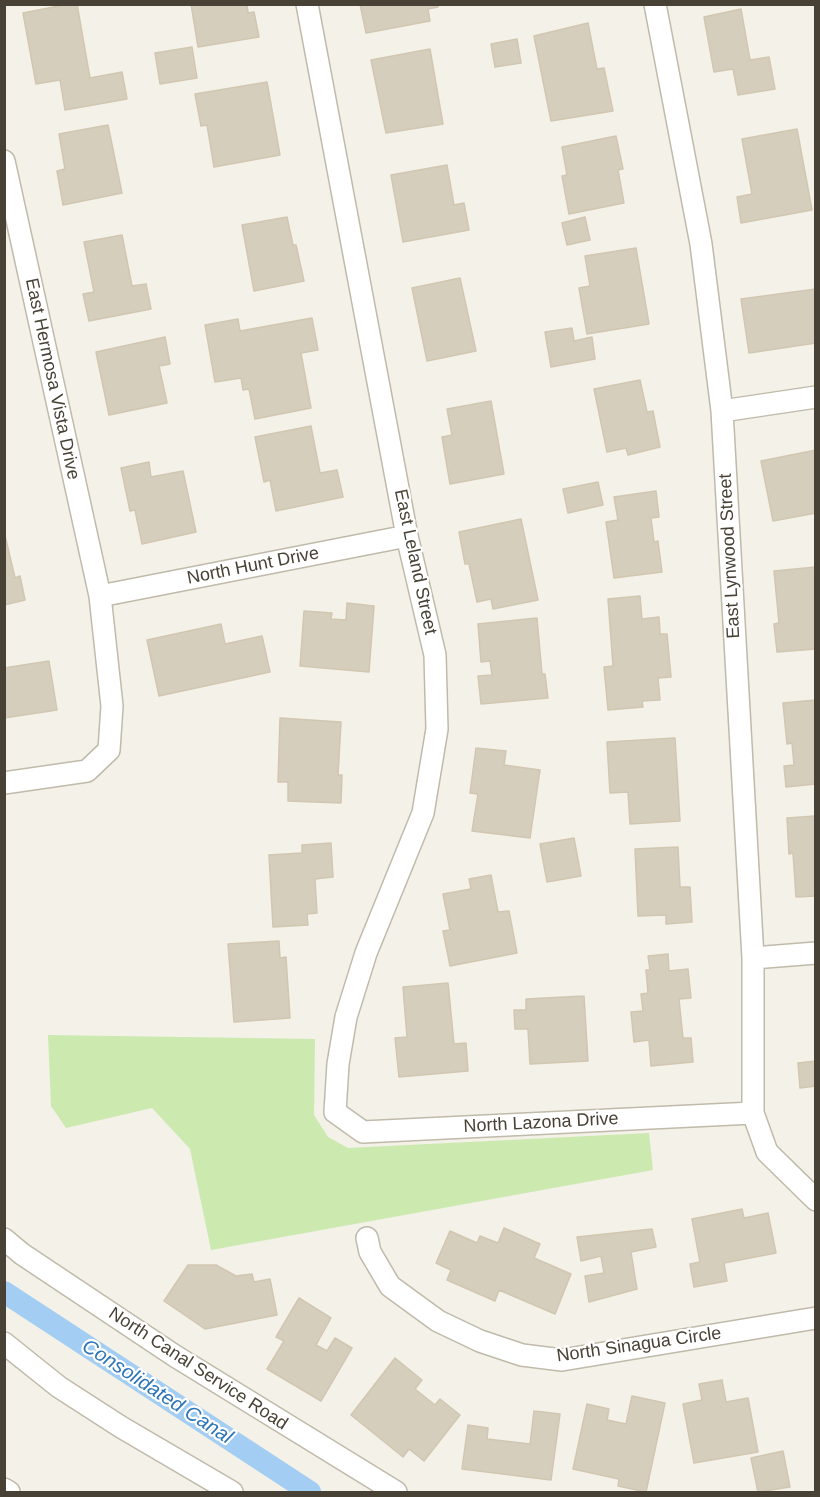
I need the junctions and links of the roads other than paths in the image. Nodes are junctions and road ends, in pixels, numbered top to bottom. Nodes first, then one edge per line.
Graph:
1 (307, 4) edge
2 (655, 4) edge
3 (4, 161) edge
4 (816, 397) edge
5 (722, 411) junction
6 (407, 536) junction
7 (99, 596) junction
8 (4, 783) edge
9 (816, 953) edge
10 (753, 958) junction
11 (335, 1112) joint
12 (753, 1113) junction
13 (816, 1200) edge
14 (367, 1238) dead end
15 (4, 1239) edge
16 (816, 1318) edge
17 (4, 1343) edge
18 (4, 1488) edge
19 (9, 1492) edge
20 (232, 1492) edge
21 (396, 1492) edge

1 - 6 street, East Leland Street
2 - 5 street, East Lynwood Street
3 - 7 street, East Hermosa Vista Drive
4 - 5 street
5 - 10 street, East Lynwood Street
6 - 7 street, North Hunt Drive
6 - 11 street, East Leland Street
7 - 8 street, East Hermosa Vista Drive
9 - 10 street
10 - 12 street, East Lynwood Street
11 - 12 street, North Lazona Drive
12 - 13 street, East Lynwood Street
14 - 16 street, North Sinagua Circle
15 - 21 street, North Canal Service Road
17 - 20 street
18 - 19 street

